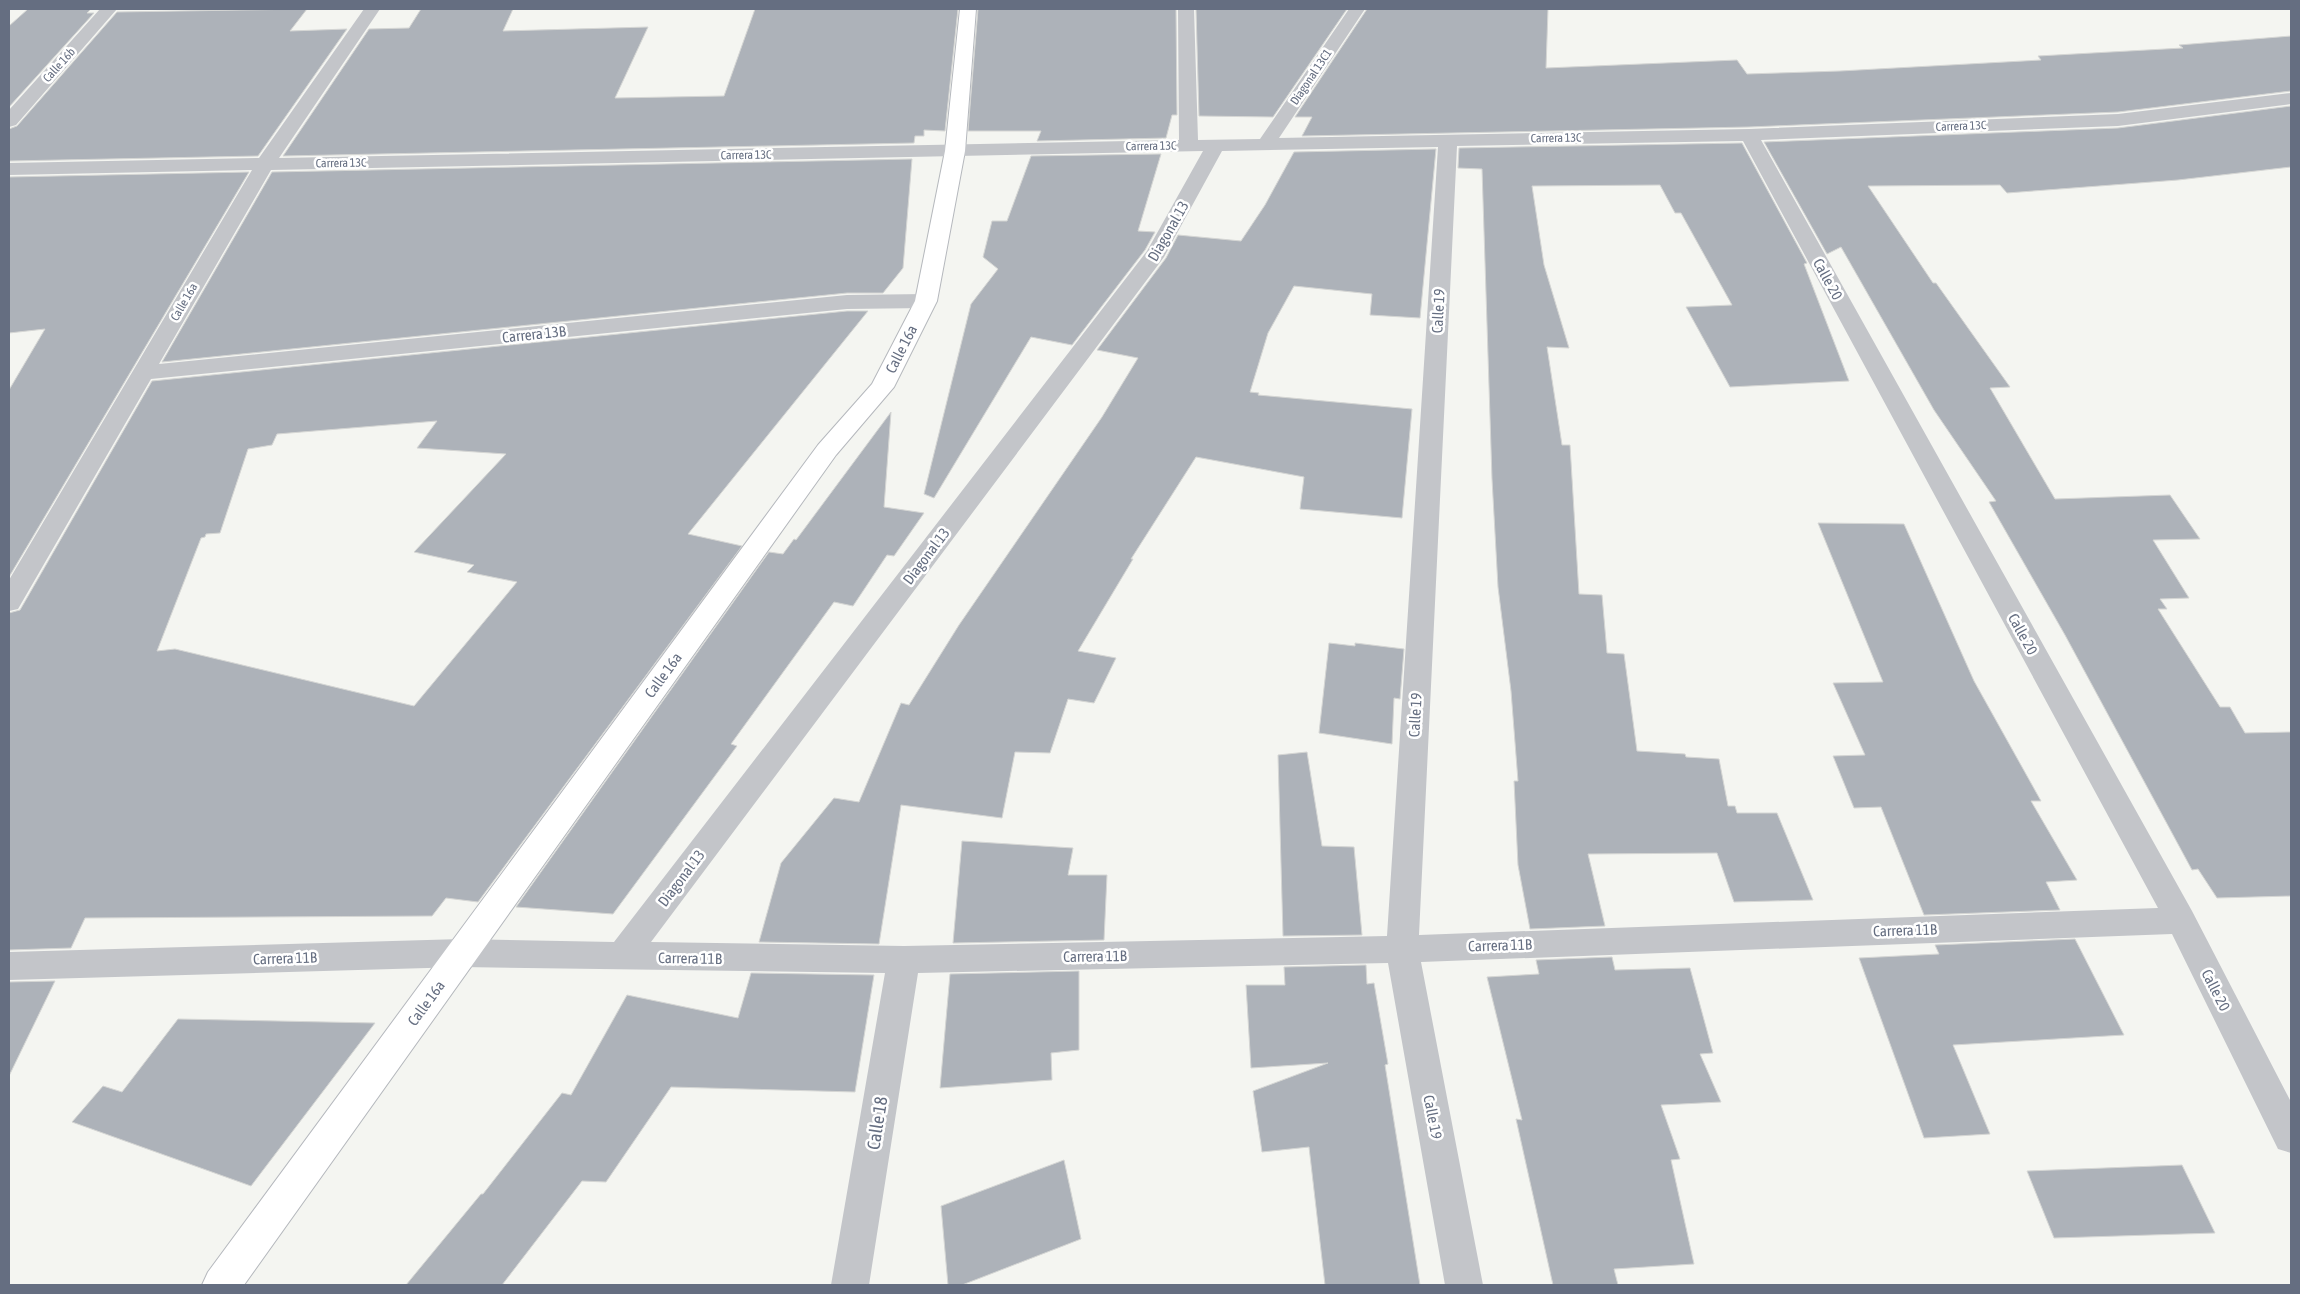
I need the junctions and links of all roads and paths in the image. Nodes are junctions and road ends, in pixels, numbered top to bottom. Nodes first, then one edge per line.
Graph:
1 (110, 9) edge
2 (372, 9) edge
3 (968, 9) edge
4 (1186, 9) edge
5 (1357, 9) edge
6 (2291, 98) edge
7 (9, 121) edge
8 (1748, 135) junction
9 (1448, 140) junction
10 (1266, 144) junction
11 (1189, 145) junction
12 (1216, 145) junction
13 (955, 151) junction
14 (265, 164) junction
15 (9, 169) edge
16 (926, 301) junction
17 (143, 373) junction
18 (9, 602) edge
19 (2181, 920) junction
20 (1402, 949) junction
21 (462, 953) junction
22 (621, 957) junction
23 (904, 960) junction
24 (9, 966) edge
25 (2291, 1137) edge
26 (220, 1285) edge
27 (850, 1285) edge
28 (1464, 1285) edge

1 - 7 street, Calle 16b
2 - 14 street, Calle 16a
3 - 13 main road, Calle 16a
4 - 11 street
5 - 10 street, Diagonal 13C1
6 - 8 street, Carrera 13C
8 - 9 street, Carrera 13C
8 - 19 street, Calle 20
9 - 10 street, Carrera 13C
9 - 20 street, Calle 19
10 - 12 street, Carrera 13C
11 - 12 street, Carrera 13C
11 - 13 street, Carrera 13C
12 - 22 street, Diagonal 13
13 - 14 street, Carrera 13C
13 - 16 main road, Calle 16a
14 - 15 street, Carrera 13C
14 - 17 street, Calle 16a
16 - 17 street, Carrera 13B
16 - 21 main road, Calle 16a
17 - 18 street, Calle 16a
19 - 20 street, Carrera 11B
19 - 25 street, Calle 20
20 - 23 street, Carrera 11B
20 - 28 street, Calle 19
21 - 22 street, Carrera 11B
21 - 24 street, Carrera 11B
21 - 26 main road, Calle 16a
22 - 23 street, Carrera 11B
23 - 27 street, Calle 18

